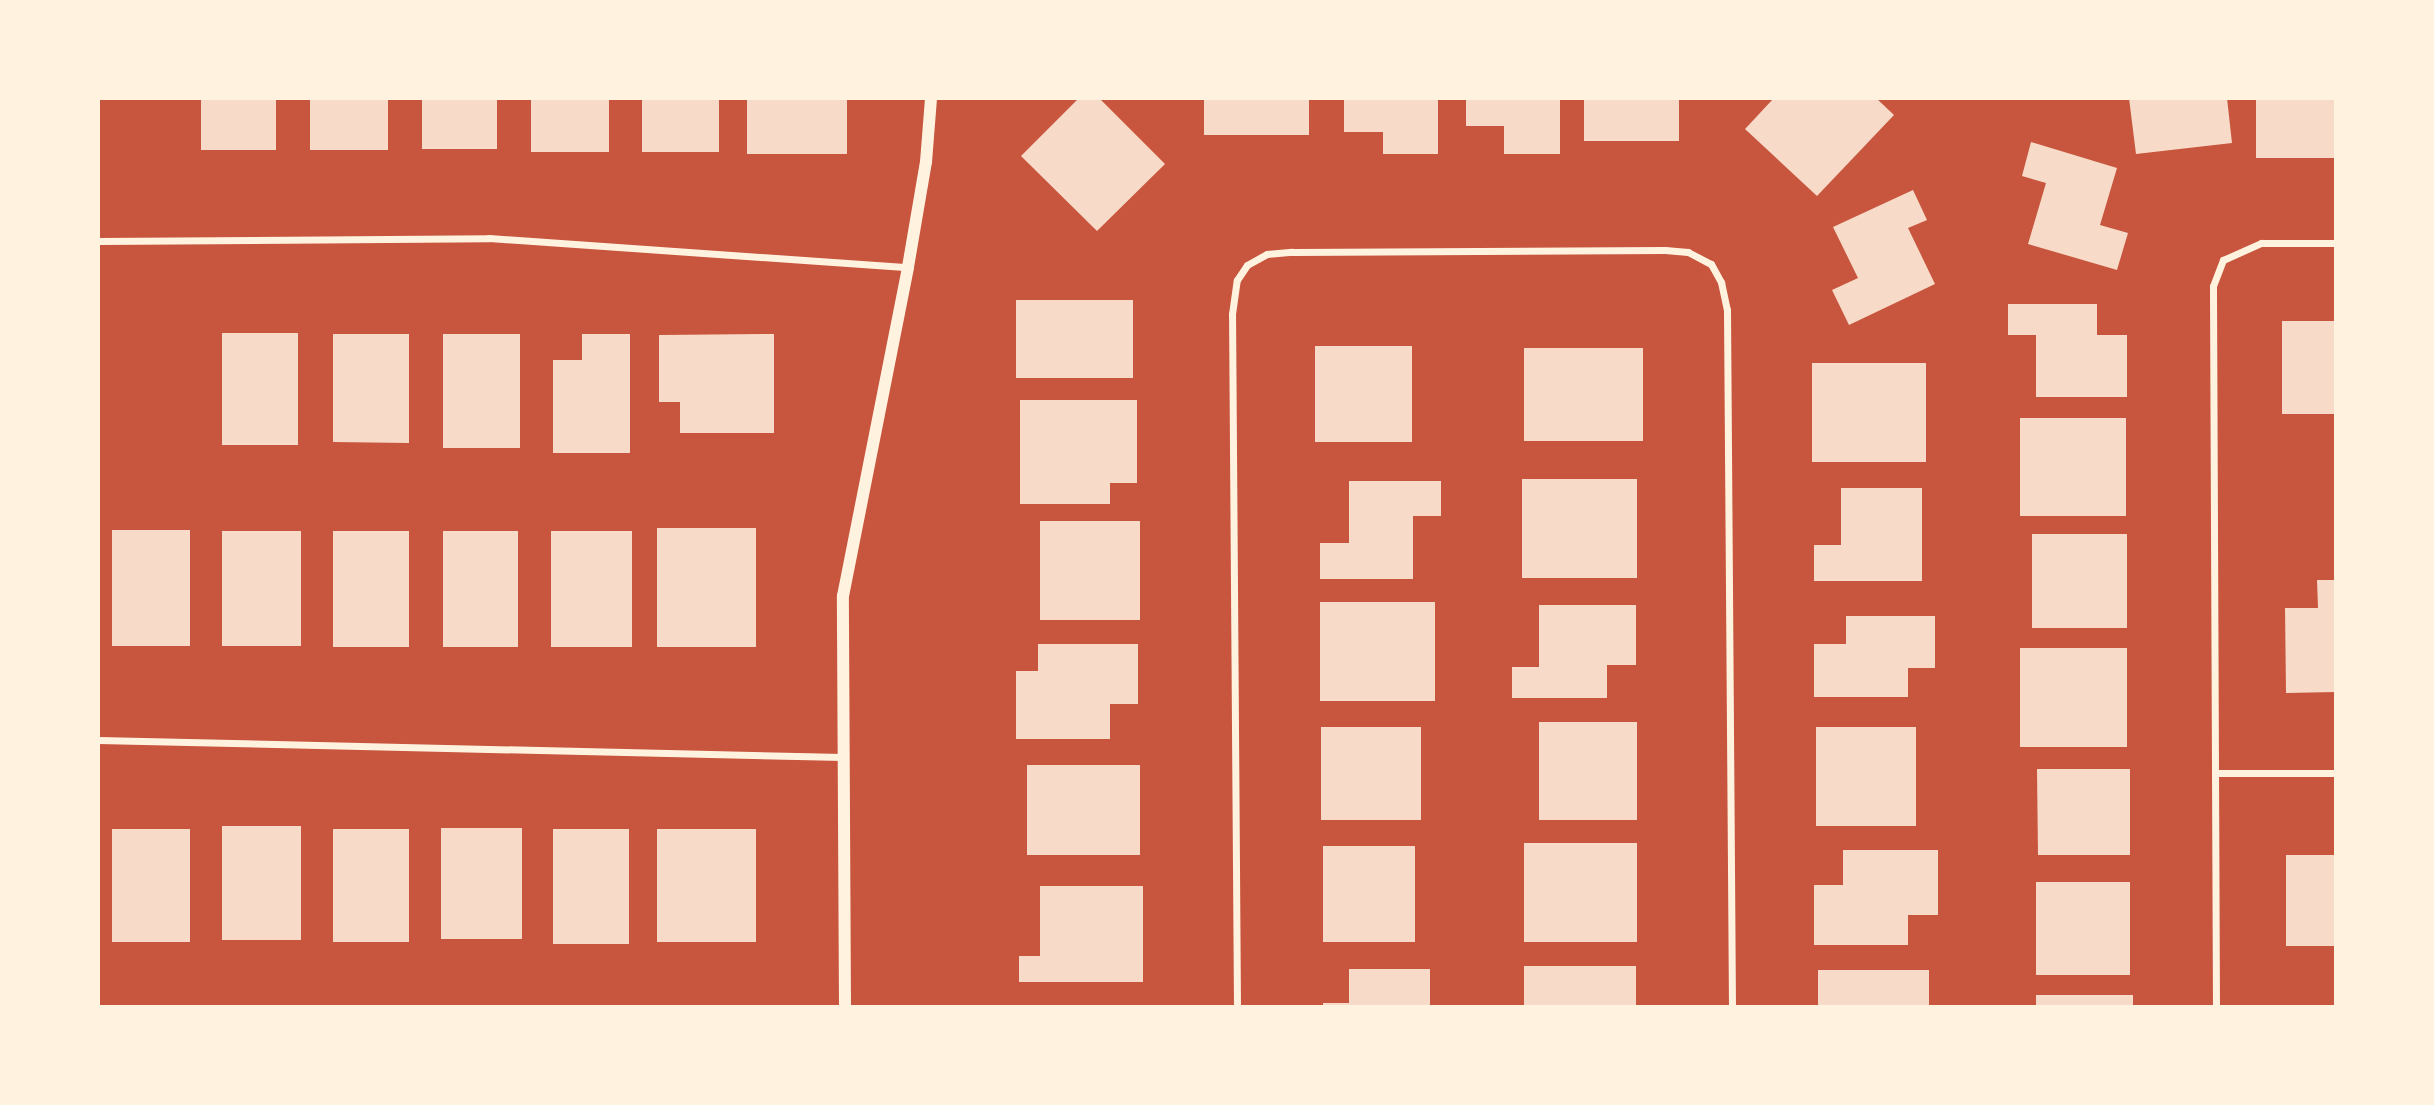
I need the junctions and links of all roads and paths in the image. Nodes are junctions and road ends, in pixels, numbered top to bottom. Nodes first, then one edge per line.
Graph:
1 (931, 98) edge
2 (98, 241) edge
3 (2336, 243) edge
4 (908, 267) junction
5 (98, 740) edge
6 (844, 757) junction
7 (2217, 773) junction
8 (2336, 773) edge
9 (845, 1007) edge
10 (1237, 1007) edge
11 (1732, 1007) edge
12 (2216, 1007) edge

1 - 4 street
2 - 4 street
3 - 7 street
4 - 6 street
5 - 6 street
6 - 9 street
7 - 8 street
7 - 12 street
10 - 11 street

